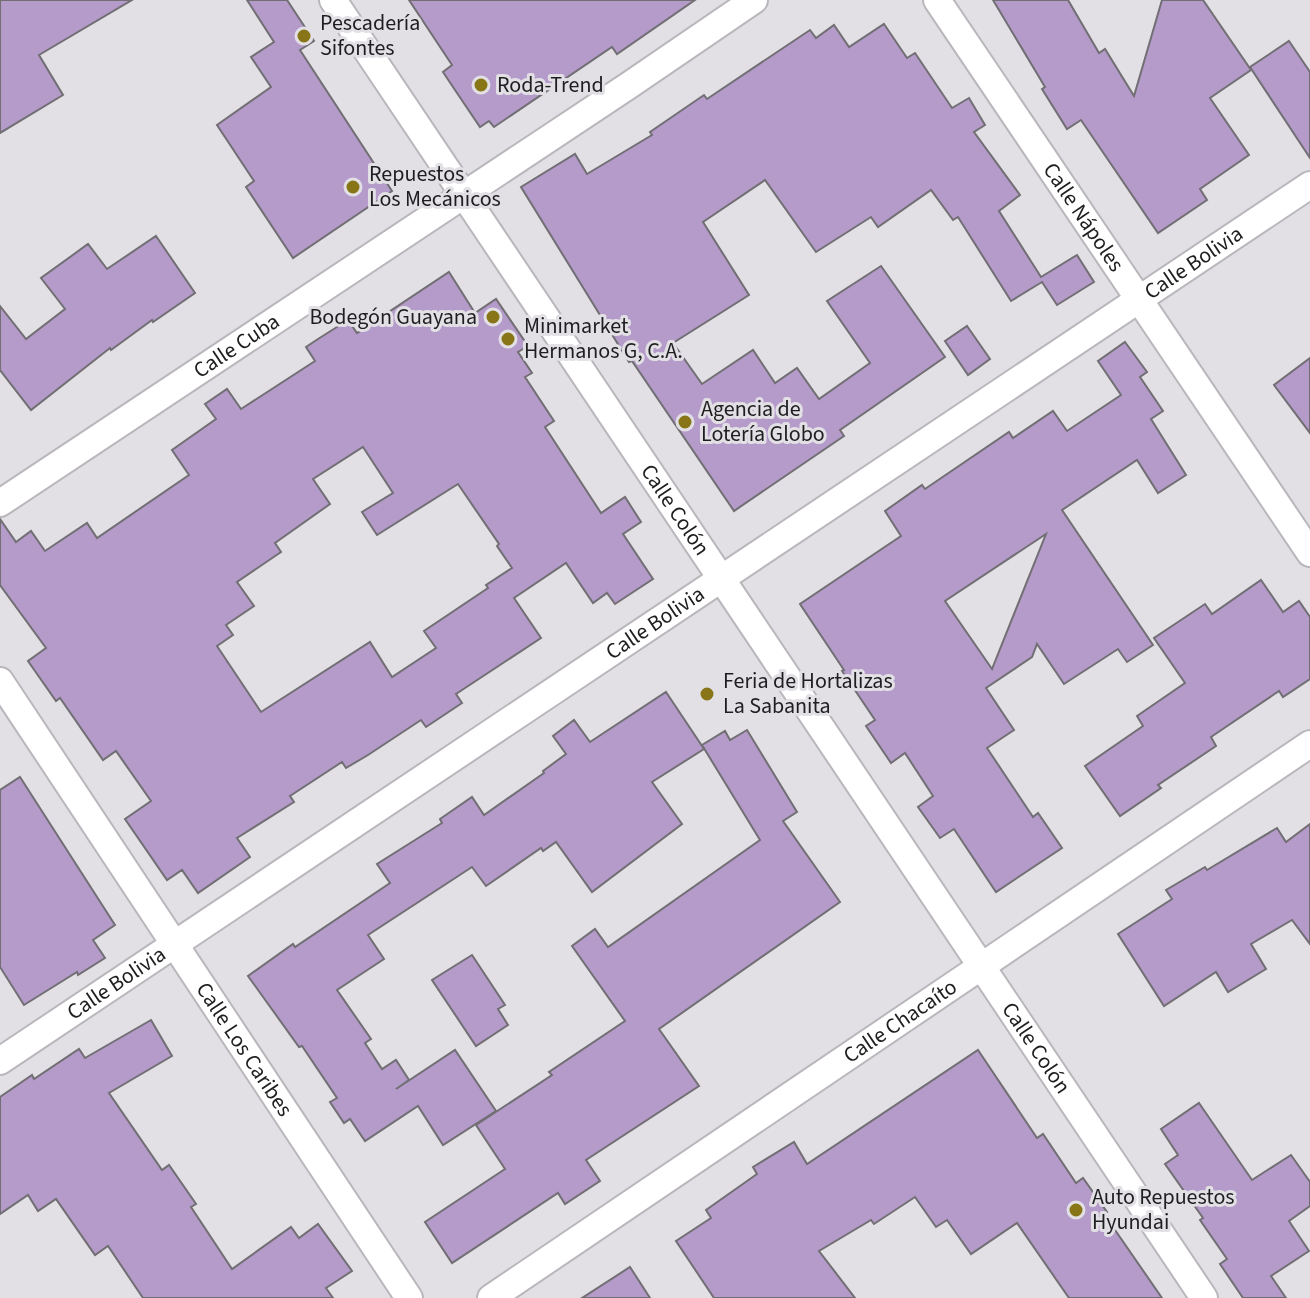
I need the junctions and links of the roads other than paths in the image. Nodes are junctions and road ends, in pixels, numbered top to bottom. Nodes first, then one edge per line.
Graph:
1 (333, 0) edge
2 (754, 0) edge
3 (937, 0) edge
4 (1310, 185) edge
5 (464, 195) junction
6 (1139, 300) junction
7 (0, 503) edge
8 (1310, 553) edge
9 (722, 579) junction
10 (0, 681) edge
11 (1310, 744) edge
12 (175, 945) junction
13 (981, 966) junction
14 (0, 1061) edge
15 (409, 1298) edge
16 (491, 1298) edge
17 (1204, 1298) edge

1 - 5 street, Calle Colón
2 - 5 street, Calle Cuba
3 - 6 street, Calle Nápoles
4 - 6 street, Calle Bolivia
5 - 7 street, Calle Cuba
5 - 9 street, Calle Colón
6 - 8 street, Calle Nápoles
6 - 9 street, Calle Bolivia
9 - 12 street, Calle Bolivia
9 - 13 street, Calle Colón
10 - 12 street, Calle Los Caribes
11 - 13 street, Calle Chacaíto
12 - 14 street, Calle Bolivia
12 - 15 street, Calle Los Caribes
13 - 16 street, Calle Chacaíto
13 - 17 street, Calle Colón

